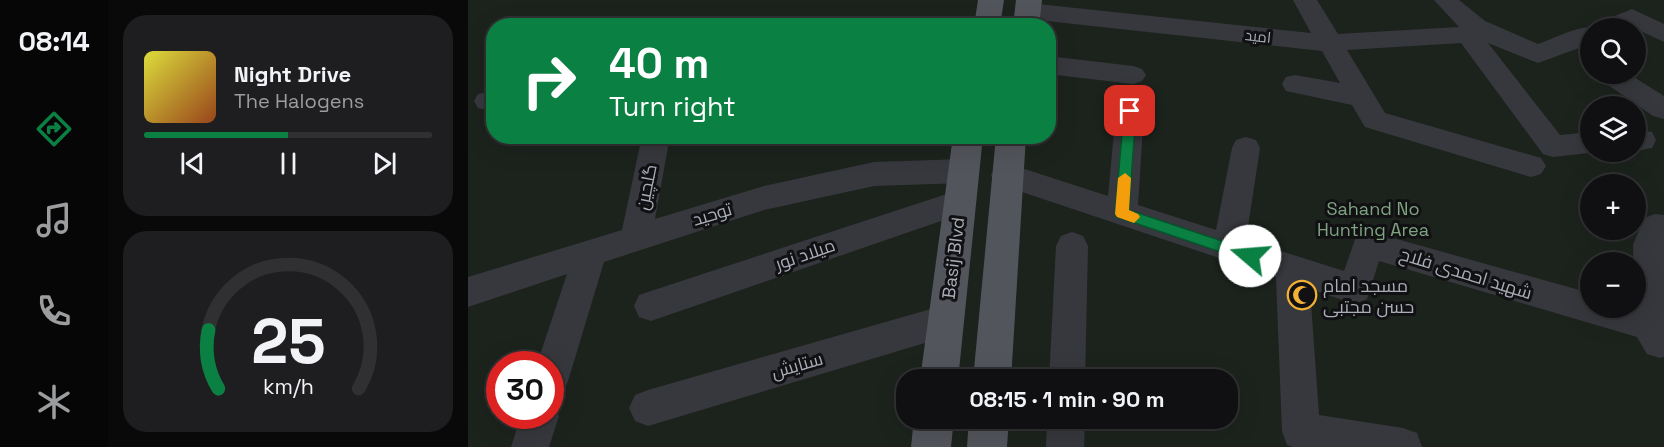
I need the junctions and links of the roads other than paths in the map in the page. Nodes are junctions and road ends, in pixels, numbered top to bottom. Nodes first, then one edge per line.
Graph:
1 (991, 0) edge
2 (1305, 0) edge
3 (1446, 0) edge
4 (1027, 12) edge
5 (988, 18) edge
6 (1646, 24) edge
7 (1478, 34) junction
8 (1664, 34) edge
9 (1580, 39) edge
10 (1330, 43) junction
11 (1566, 44) junction
12 (1580, 53) edge
13 (1056, 66) edge
14 (1133, 75) dead end
15 (1295, 84) dead end
16 (1625, 84) edge
17 (1362, 97) junction
18 (1663, 109) edge
19 (1130, 111) dead end
20 (654, 144) edge
21 (967, 144) edge
22 (1010, 144) edge
23 (1580, 144) edge
24 (1246, 148) dead end
25 (1531, 166) dead end
26 (1006, 175) junction
27 (961, 187) junction
28 (1122, 214) junction
29 (1664, 228) edge
30 (636, 238) junction
31 (1071, 246) dead end
32 (1228, 249) junction
33 (591, 252) junction
34 (1292, 270) junction
35 (468, 292) edge
36 (651, 306) dead end
37 (945, 321) junction
38 (1659, 334) edge
39 (560, 351) edge
40 (940, 369) edge
41 (993, 369) edge
42 (1067, 369) edge
43 (648, 408) dead end
44 (536, 429) edge
45 (933, 429) edge
46 (988, 429) edge
47 (1066, 429) edge
48 (1396, 446) edge
49 (530, 447) edge
50 (931, 447) edge
51 (987, 447) edge
52 (1065, 447) edge

1 - 5 main road
2 - 10 street
3 - 7 street, امید
4 - 10 street, امید
6 - 8 street
7 - 10 street, امید
7 - 11 street, امید
7 - 23 street
9 - 11 street, امید
10 - 17 street
11 - 12 street
13 - 14 street
15 - 17 street
16 - 18 street
17 - 25 street
19 - 28 street
20 - 30 street, گلچین
21 - 27 main road, Basij Blvd
22 - 26 main road
24 - 32 street
26 - 27 main road
26 - 28 street, شهید احمدی فلاح
26 - 41 main road
27 - 30 street, توحید
27 - 36 street, میلاد نور
27 - 37 main road, Basij Blvd
28 - 32 street, شهید احمدی فلاح
29 - 38 street, شهید احمدی فلاح
30 - 33 street, توحید
31 - 42 street
32 - 34 street, شهید احمدی فلاح
33 - 35 street, توحید
33 - 39 street
34 - 38 street, شهید احمدی فلاح
34 - 48 street
37 - 40 main road, Basij Blvd
37 - 43 street, ستایش
44 - 49 street
45 - 50 main road
46 - 51 main road
47 - 52 street

